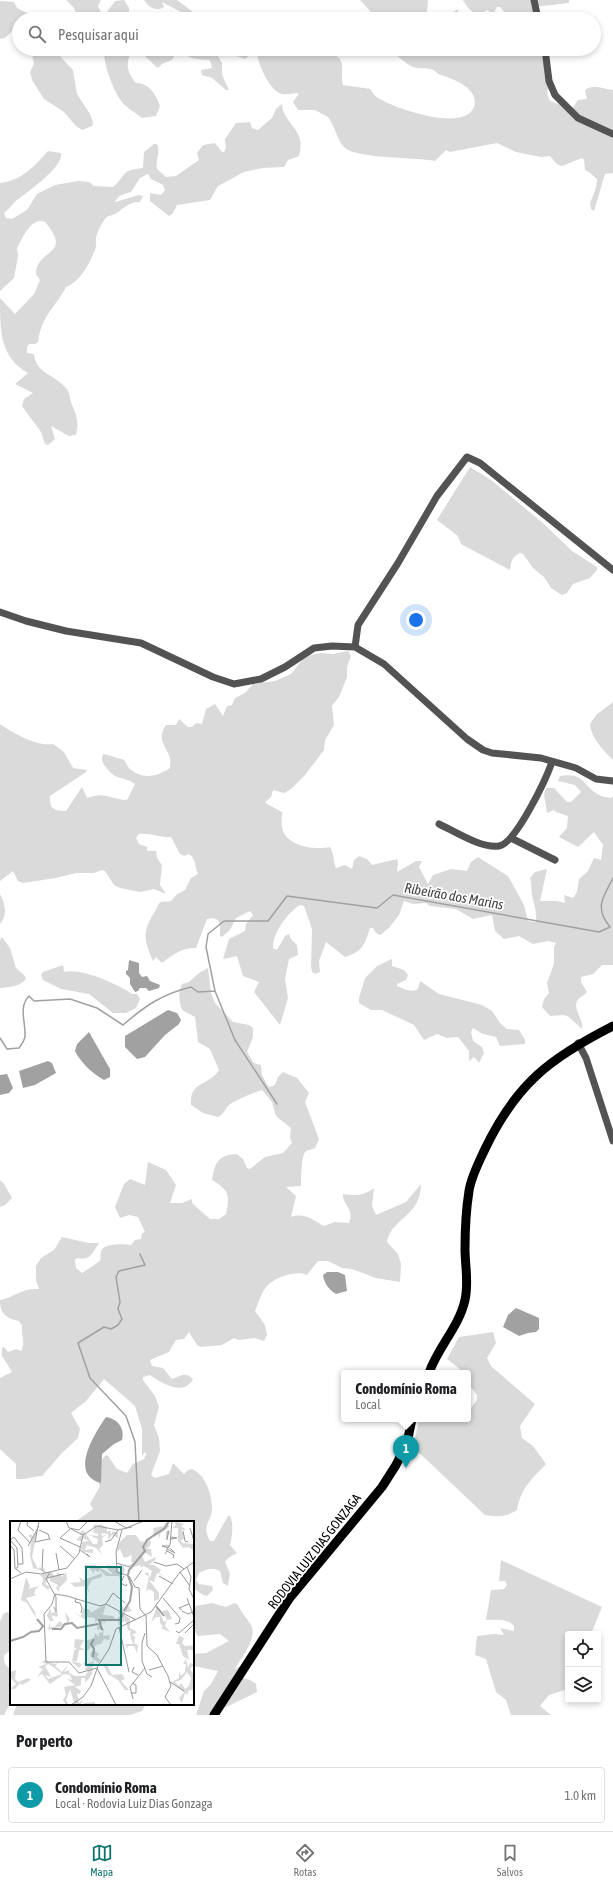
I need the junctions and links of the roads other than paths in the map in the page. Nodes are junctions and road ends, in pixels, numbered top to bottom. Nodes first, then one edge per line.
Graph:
1 (534, 0) edge
2 (537, 12) edge
3 (546, 56) edge
4 (613, 134) edge
5 (613, 570) edge
6 (0, 612) edge
7 (355, 647) junction
8 (552, 762) junction
9 (613, 782) edge
10 (439, 824) dead end
11 (511, 838) junction
12 (554, 860) dead end
13 (613, 1026) edge
14 (578, 1044) junction
15 (613, 1141) edge
16 (430, 1370) edge
17 (411, 1422) edge
18 (214, 1715) edge

1 - 2 street
3 - 4 street
5 - 7 street
6 - 7 street
7 - 8 street
8 - 9 street
8 - 11 street
10 - 11 street
11 - 12 street
13 - 14 main road
14 - 15 street
14 - 16 main road
17 - 18 main road, RODOVIA LUIZ DIAS GONZAGA

